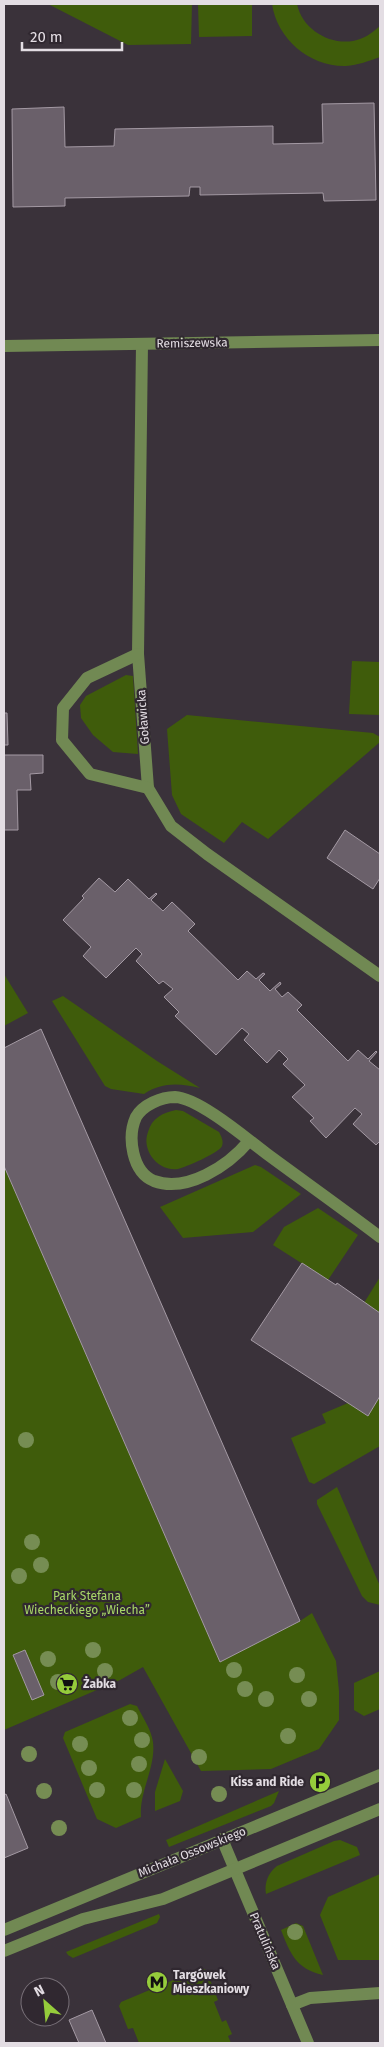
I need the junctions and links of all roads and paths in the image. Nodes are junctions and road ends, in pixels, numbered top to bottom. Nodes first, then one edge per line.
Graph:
1 (380, 340) edge
2 (142, 344) junction
3 (4, 346) edge
4 (138, 654) junction
5 (148, 788) junction
6 (380, 976) edge
7 (248, 1141) junction
8 (380, 1237) edge
9 (380, 1775) edge
10 (380, 1809) edge
11 (222, 1839) junction
12 (235, 1869) junction
13 (4, 1930) edge
14 (4, 1951) edge
15 (380, 1993) edge
16 (292, 2005) junction
17 (308, 2043) edge

1 - 2 street, Remiszewska
2 - 3 street, Remiszewska
2 - 4 street, Goławicka
4 - 5 street, Goławicka
4 - 5 street
5 - 6 street, Goławicka
7 - 7 street
7 - 8 street
9 - 11 street, Michała Ossowskiego
10 - 12 street
11 - 12 street, Pratulińska
11 - 13 street, Michała Ossowskiego
12 - 14 street
12 - 16 street, Pratulińska
15 - 16 street
16 - 17 street, Pratulińska

